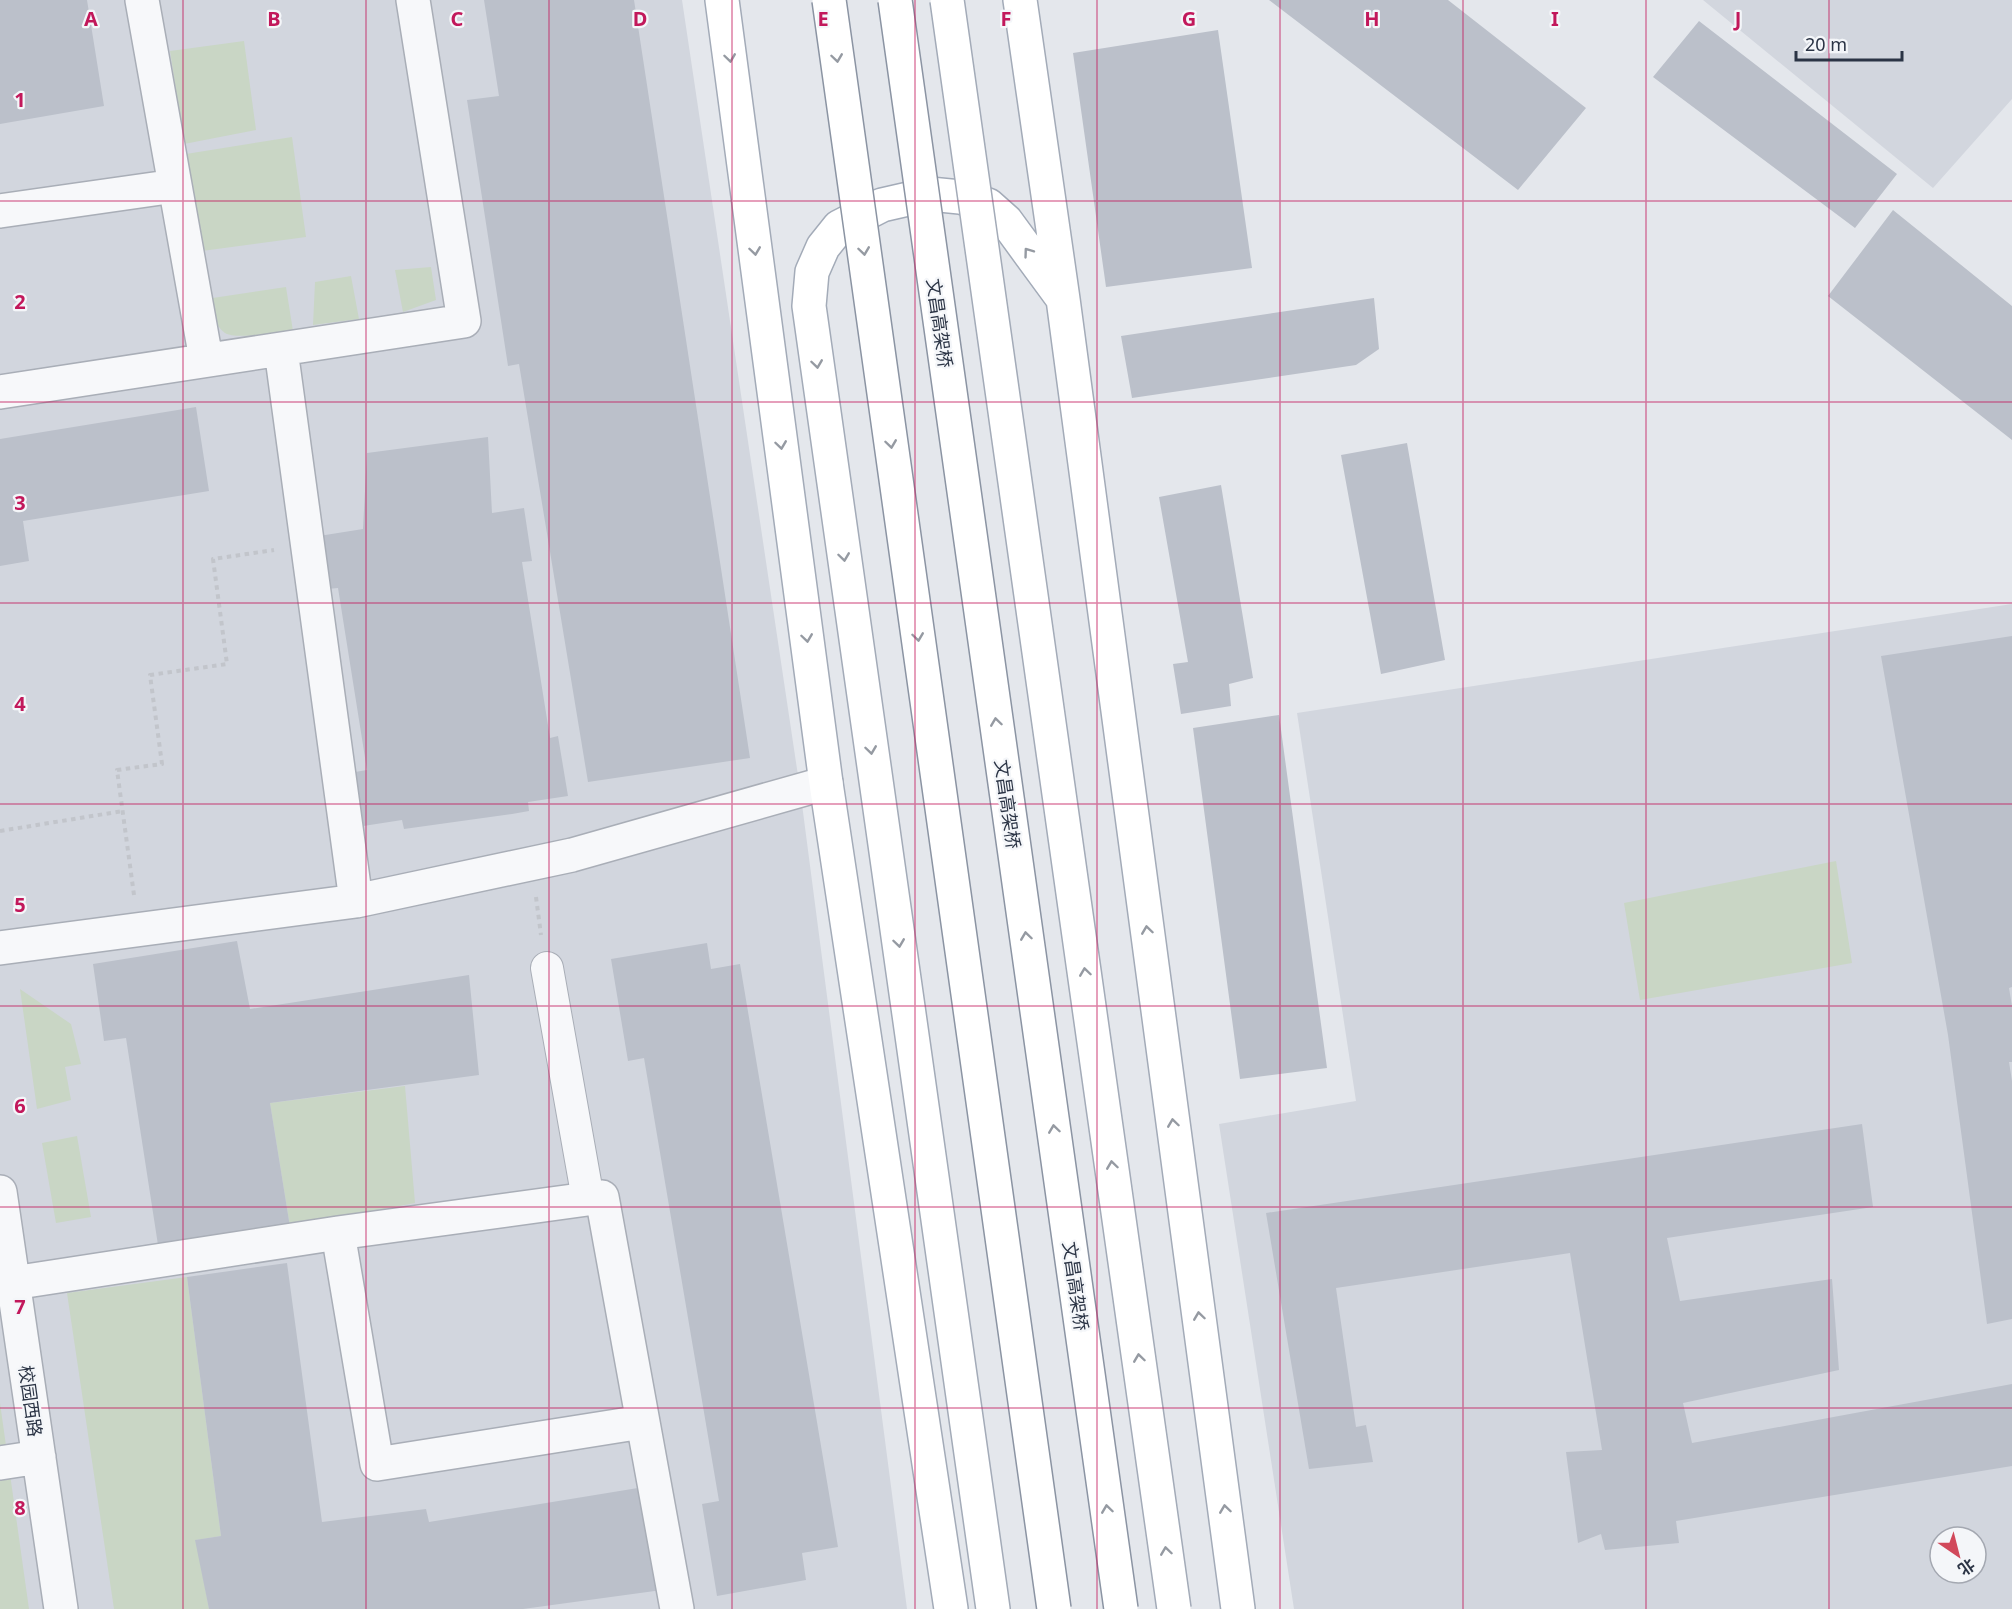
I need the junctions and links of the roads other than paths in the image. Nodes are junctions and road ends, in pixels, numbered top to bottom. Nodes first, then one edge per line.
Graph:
1 (142, 0) edge
2 (413, 0) edge
3 (722, 0) edge
4 (829, 0) edge
5 (895, 0) edge
6 (947, 0) edge
7 (1020, 0) edge
8 (175, 186) junction
9 (0, 211) edge
10 (1063, 299) junction
11 (281, 350) junction
12 (206, 359) junction
13 (0, 392) edge
14 (826, 783) junction
15 (356, 901) junction
16 (0, 948) edge
17 (547, 968) road end
18 (0, 1192) edge
19 (588, 1199) junction
20 (338, 1233) junction
21 (13, 1283) junction
22 (642, 1422) junction
23 (39, 1457) junction
24 (0, 1463) edge
25 (1232, 1564) junction
26 (61, 1609) edge
27 (677, 1609) edge
28 (951, 1609) edge
29 (993, 1609) edge
30 (1054, 1609) edge
31 (1121, 1609) edge
32 (1174, 1609) edge
33 (1226, 1609) edge
34 (1238, 1609) edge

1 - 8 street
2 - 11 street
3 -> 14 main road
4 -> 30 main road, bridge
31 -> 5 main road, 文昌高架桥, bridge
32 -> 6 main road, bridge
7 - 10 main road
8 - 9 street
8 - 12 street
25 -> 10 main road
10 -> 29 main road
11 - 12 street
11 - 15 street
12 - 13 street
14 - 15 street
14 - 28 main road
15 - 16 street
17 - 19 street
18 - 21 street, 校园西路
19 - 20 street
19 - 22 street
20 - 21 street
20 - 22 street
21 - 23 street, 校园西路
22 - 27 street
23 - 24 street
23 - 26 street, 校园西路
25 - 33 main road
25 - 34 main road

